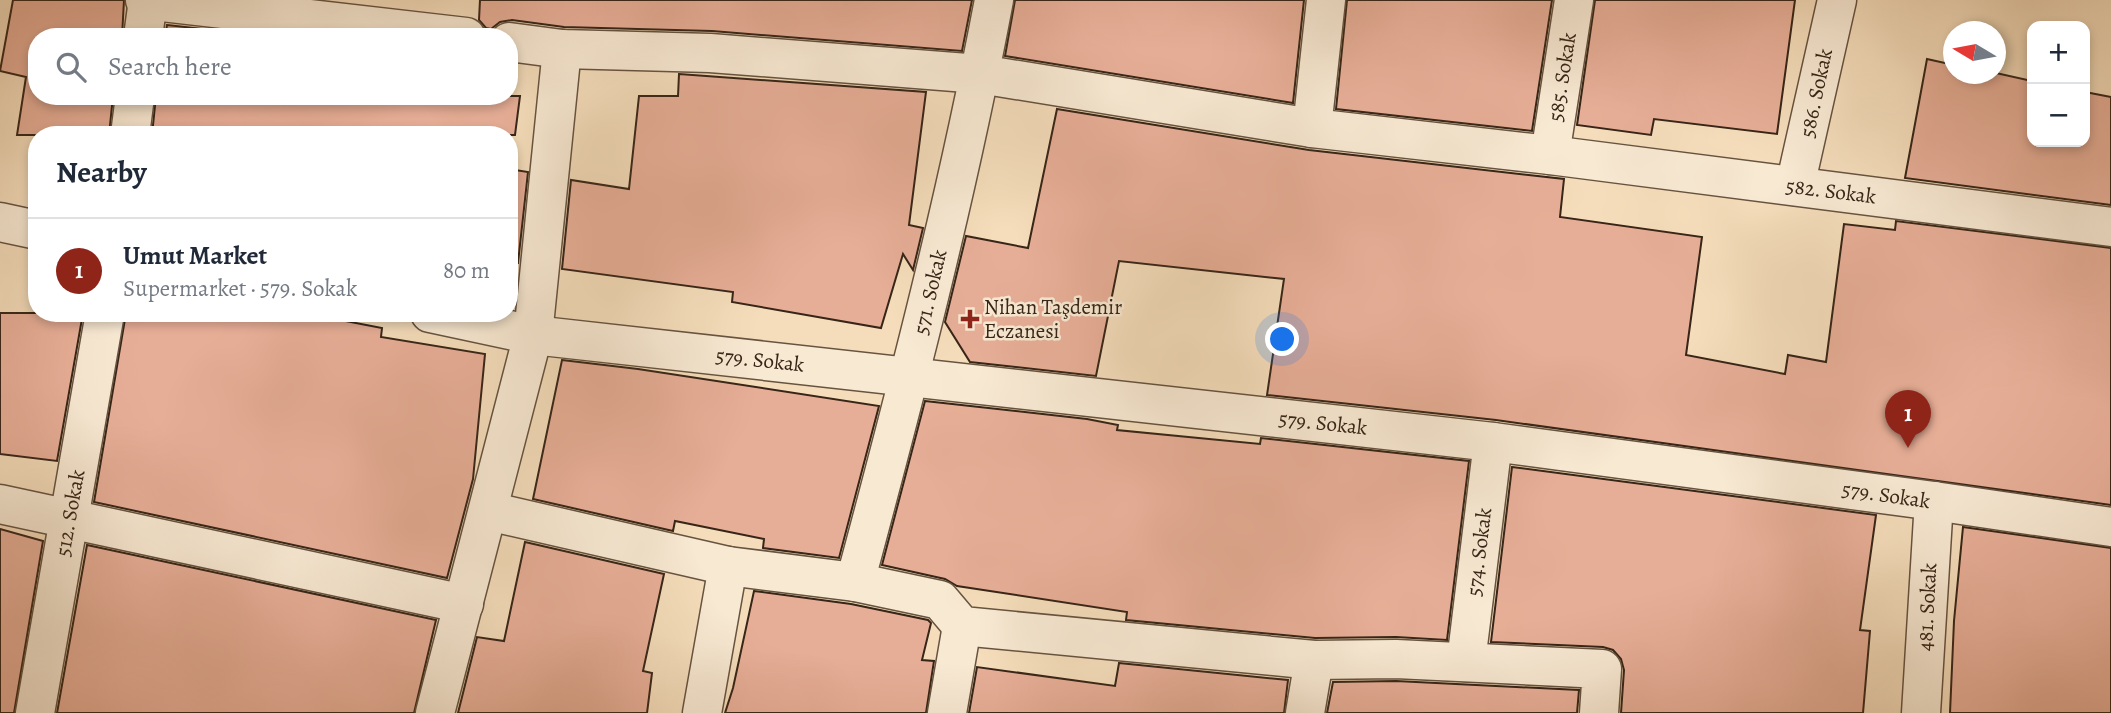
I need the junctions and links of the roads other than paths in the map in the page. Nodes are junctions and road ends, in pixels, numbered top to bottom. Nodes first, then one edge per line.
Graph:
1 (147, 0) edge
2 (994, 0) edge
3 (1326, 0) edge
4 (1574, 0) edge
5 (1837, 0) edge
6 (354, 11) edge
7 (144, 28) edge
8 (427, 28) edge
9 (518, 43) edge
10 (562, 49) junction
11 (980, 74) junction
12 (134, 105) edge
13 (131, 126) edge
14 (1312, 128) junction
15 (1550, 155) junction
16 (1795, 186) junction
17 (0, 222) edge
18 (2111, 227) edge
19 (28, 228) edge
20 (102, 322) edge
21 (472, 322) edge
22 (533, 335) junction
23 (910, 377) junction
24 (1493, 442) junction
25 (1934, 501) junction
26 (0, 504) edge
27 (488, 511) junction
28 (69, 520) junction
29 (2111, 527) edge
30 (728, 566) junction
31 (855, 582) junction
32 (464, 604) junction
33 (962, 626) junction
34 (1314, 660) junction
35 (1466, 662) junction
36 (35, 713) edge
37 (435, 713) edge
38 (702, 713) edge
39 (947, 713) edge
40 (1305, 713) edge
41 (1599, 713) edge
42 (1921, 713) edge

1 - 6 street
1 - 7 street
2 - 11 street, 571. Sokak
3 - 14 street
4 - 15 street, 585. Sokak
5 - 16 street, 586. Sokak
6 - 8 street
9 - 10 street, 582. Sokak
10 - 11 street, 582. Sokak
10 - 22 street
11 - 14 street, 582. Sokak
11 - 23 street, 571. Sokak
12 - 13 street
14 - 15 street, 582. Sokak
15 - 16 street, 582. Sokak
16 - 18 street, 582. Sokak
17 - 19 street
20 - 28 street, 512. Sokak
21 - 22 street, 579. Sokak
22 - 23 street, 579. Sokak
22 - 27 street
23 - 24 street, 579. Sokak
23 - 31 street, 571. Sokak
24 - 25 street, 579. Sokak
24 - 35 street, 574. Sokak
25 - 29 street, 579. Sokak
25 - 42 street, 481. Sokak
26 - 28 street
27 - 30 street
27 - 32 street
28 - 32 street
28 - 36 street, 512. Sokak
30 - 31 street
30 - 38 street
31 - 33 street
32 - 37 street
33 - 34 street
33 - 39 street
34 - 35 street
34 - 40 street
35 - 41 street

